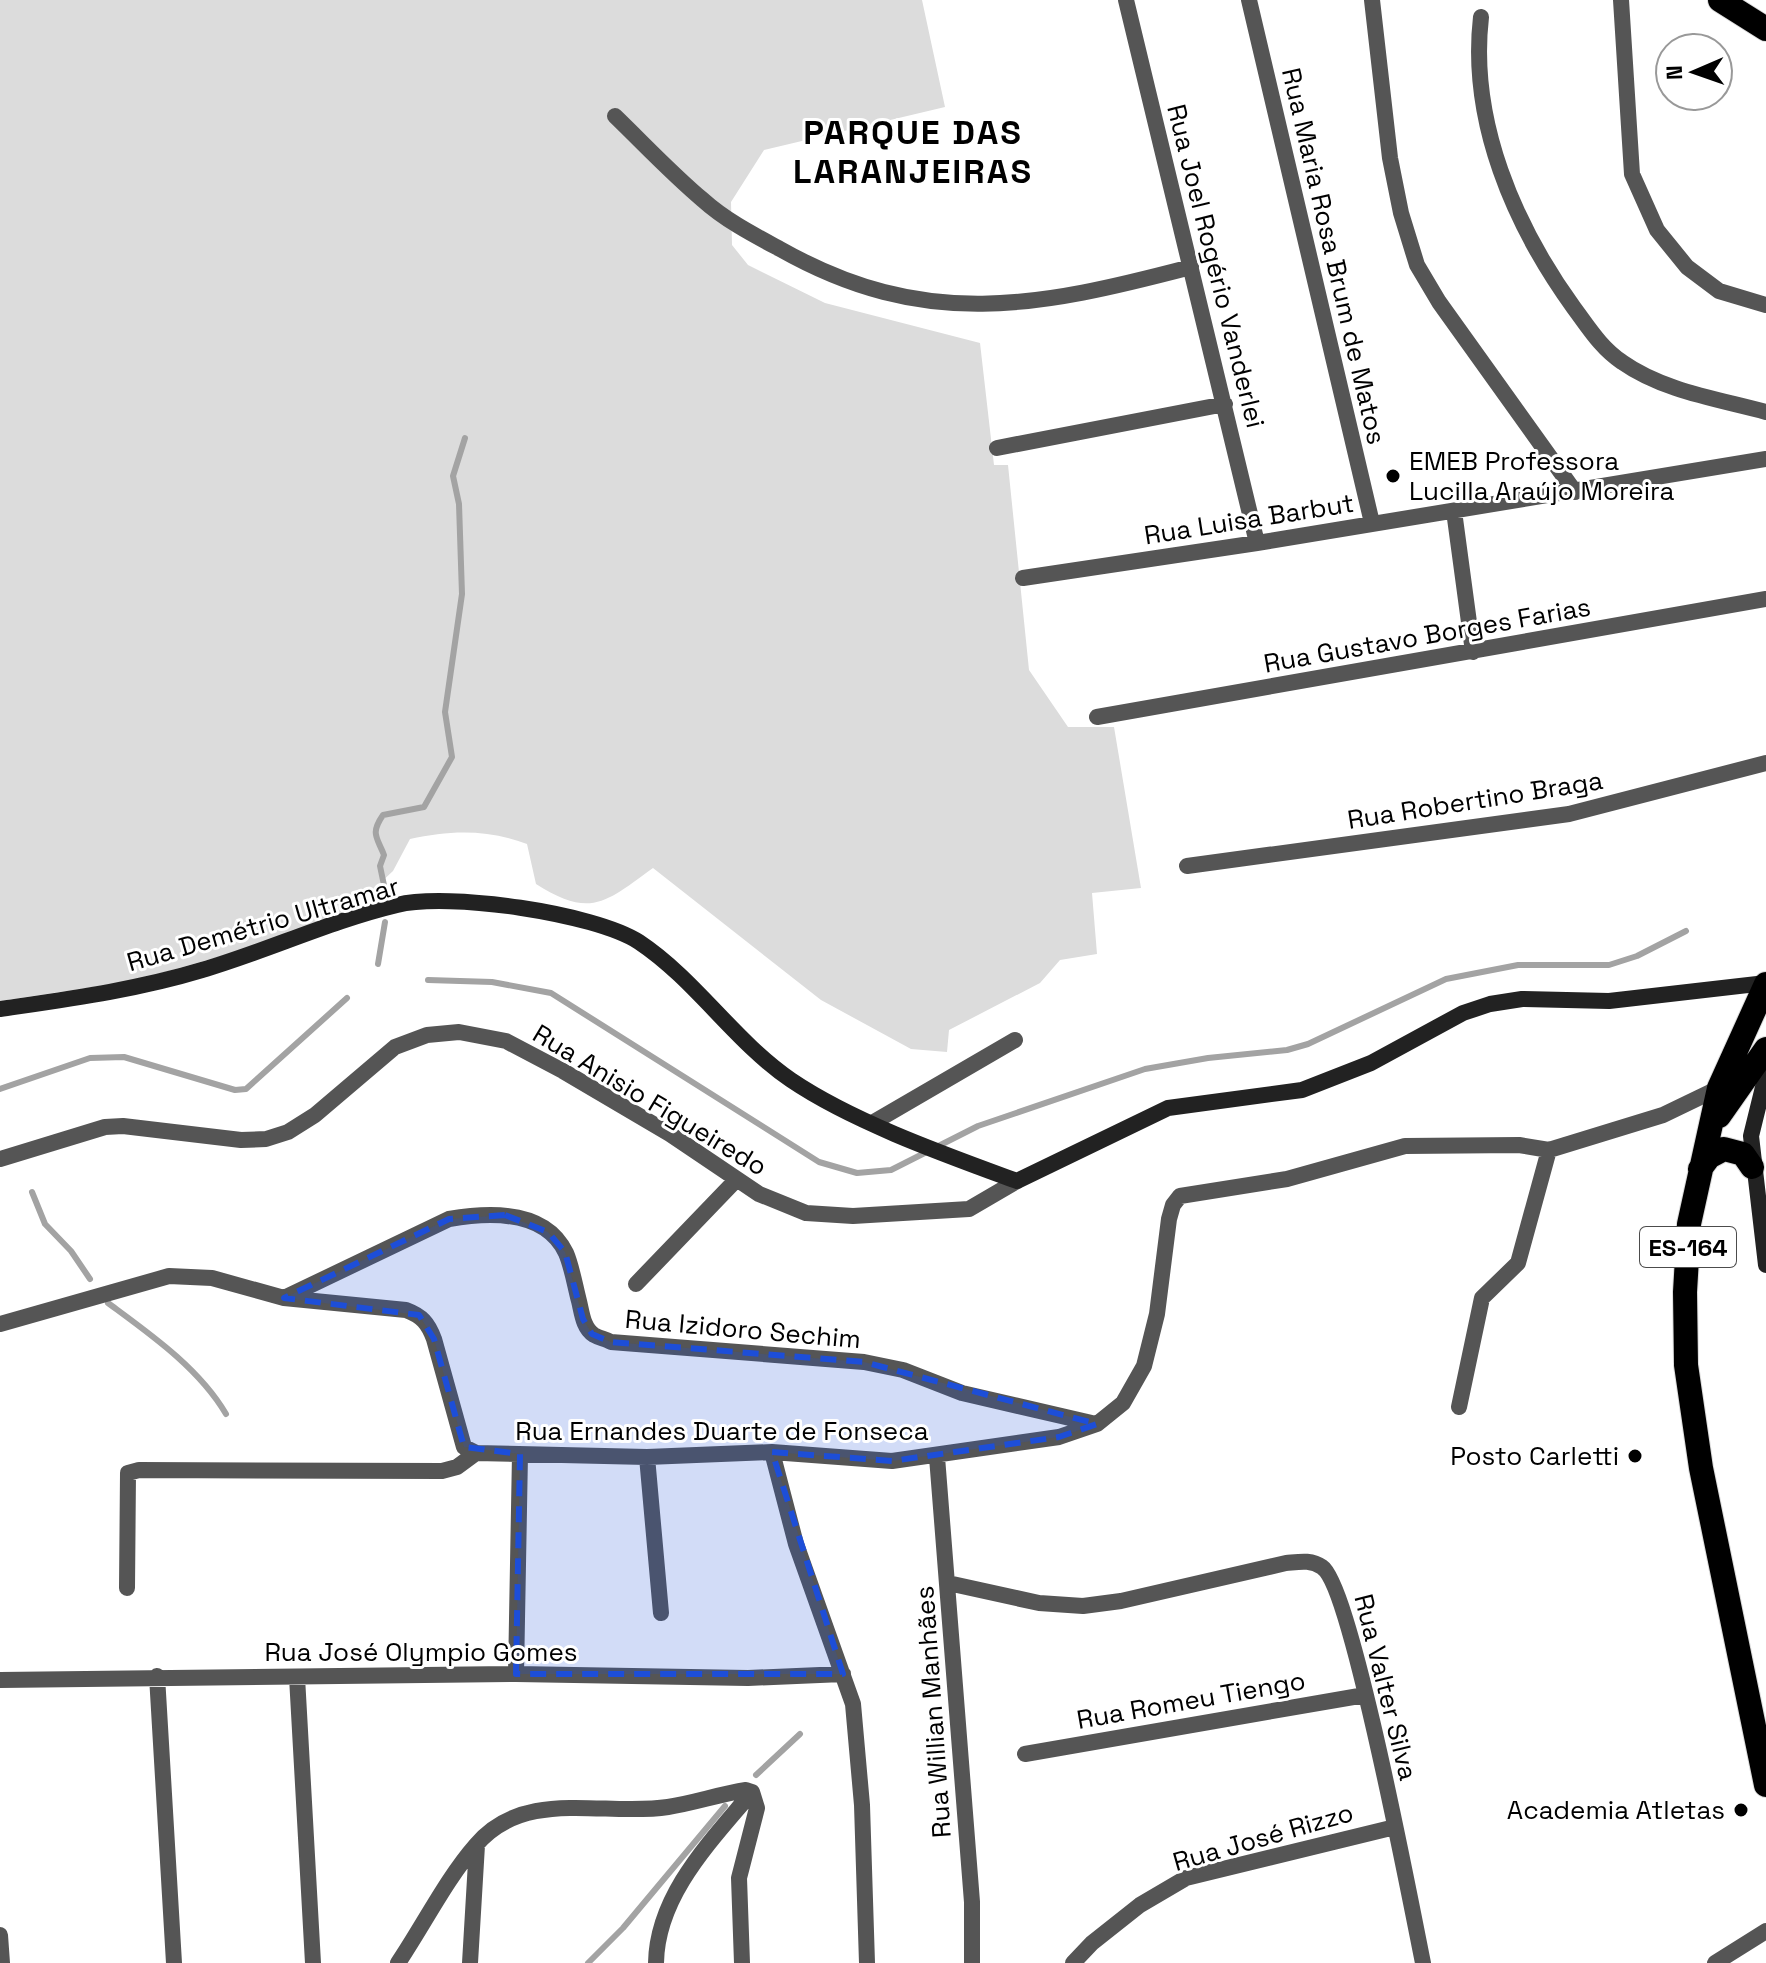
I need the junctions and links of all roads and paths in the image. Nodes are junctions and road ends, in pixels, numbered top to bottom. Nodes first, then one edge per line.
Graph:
1 (1126, 0) edge
2 (1249, 0) edge
3 (1372, 0) edge
4 (1621, 0) edge
5 (1720, 0) edge
6 (1481, 17) dead end
7 (1766, 29) edge
8 (615, 116) dead end
9 (1191, 267) junction
10 (1766, 305) edge
11 (1225, 404) junction
12 (1766, 412) edge
13 (997, 448) dead end
14 (1766, 459) edge
15 (1575, 492) junction
16 (1454, 511) junction
17 (1372, 523) junction
18 (1257, 543) junction
19 (1023, 578) dead end
20 (1766, 599) edge
21 (1473, 652) junction
22 (1097, 717) dead end
23 (1766, 763) edge
24 (1187, 866) dead end
25 (1766, 984) edge
26 (0, 1009) edge
27 (1766, 1032) edge
28 (1015, 1040) dead end
29 (1766, 1049) edge
30 (1758, 1074) edge
31 (1719, 1088) junction
32 (874, 1122) junction
33 (1708, 1131) junction
34 (1549, 1150) junction
35 (0, 1159) edge
36 (1752, 1167) junction
37 (1700, 1169) junction
38 (737, 1179) junction
39 (1017, 1181) junction
40 (1766, 1265) edge
41 (636, 1284) dead end
42 (284, 1298) junction
43 (0, 1324) edge
44 (1459, 1407) dead end
45 (1097, 1424) junction
46 (772, 1452) junction
47 (476, 1453) junction
48 (520, 1454) junction
49 (647, 1457) junction
50 (937, 1457) junction
51 (948, 1583) junction
52 (127, 1588) dead end
53 (661, 1613) dead end
54 (516, 1674) junction
55 (843, 1674) junction
56 (157, 1676) junction
57 (297, 1677) junction
58 (0, 1680) edge
59 (1365, 1695) junction
60 (1025, 1754) dead end
61 (1766, 1785) edge
62 (752, 1792) junction
63 (1395, 1827) junction
64 (477, 1843) junction
65 (1766, 1931) edge
66 (0, 1935) edge
67 (2, 1963) edge
68 (174, 1963) edge
69 (313, 1963) edge
70 (398, 1963) edge
71 (470, 1963) edge
72 (656, 1963) edge
73 (742, 1963) edge
74 (867, 1963) edge
75 (972, 1963) edge
76 (1073, 1963) edge
77 (1423, 1963) edge
78 (1715, 1963) edge

1 - 9 street, Rua Joel Rogério Vanderlei
2 - 17 street, Rua Maria Rosa Brum de Matos
3 - 15 street
4 - 10 street
5 - 7 highway
6 - 12 street
8 - 9 street
9 - 11 street, Rua Joel Rogério Vanderlei
11 - 13 street
11 - 18 street, Rua Joel Rogério Vanderlei
14 - 15 street, Rua Luisa Barbut
15 - 16 street, Rua Luisa Barbut
16 - 17 street, Rua Luisa Barbut
16 - 21 street
17 - 18 street, Rua Luisa Barbut
18 - 19 street, Rua Luisa Barbut
20 - 21 street, Rua Gustavo Borges Farias
21 - 22 street, Rua Gustavo Borges Farias
23 - 24 street, Rua Robertino Braga
25 - 31 highway, ES-164
25 - 39 street
26 - 32 street, Rua Demétrio Ultramar
27 - 30 highway
28 - 32 street
29 - 30 highway, ES-164
30 - 33 highway, ES-164
30 - 36 street
31 - 33 highway, ES-164
31 - 34 street, Rua Ernandes Duarte de Fonseca
32 - 39 street, Rua Demétrio Ultramar
33 - 37 highway, ES-164
34 - 44 street
34 - 45 street, Rua Ernandes Duarte de Fonseca
35 - 38 street, Rua Anisio Figueiredo
36 - 37 highway
36 - 40 street
37 - 61 highway, ES-164
38 - 39 street, Rua Anisio Figueiredo
38 - 41 street
42 - 43 street
42 - 45 street, Rua Izidoro Sechim
42 - 47 street
45 - 50 street, Rua Ernandes Duarte de Fonseca
46 - 49 street, Rua Ernandes Duarte de Fonseca
46 - 50 street, Rua Ernandes Duarte de Fonseca
46 - 55 street
47 - 48 street, Rua Ernandes Duarte de Fonseca
47 - 52 street
48 - 49 street, Rua Ernandes Duarte de Fonseca
48 - 54 street
49 - 53 street
50 - 51 street, Rua Willian Manhães
51 - 59 street, Rua Valter Silva
51 - 75 street, Rua Willian Manhães
54 - 55 street, Rua José Olympio Gomes
54 - 57 street, Rua José Olympio Gomes
55 - 74 street
56 - 57 street, Rua José Olympio Gomes
56 - 58 street, Rua José Olympio Gomes
56 - 68 street
57 - 69 street
59 - 60 street, Rua Romeu Tiengo
59 - 63 street, Rua Valter Silva
62 - 64 street
62 - 72 street
62 - 73 street
63 - 76 street, Rua José Rizzo
63 - 77 street, Rua Valter Silva
64 - 70 street
64 - 71 street
65 - 78 street
66 - 67 street

